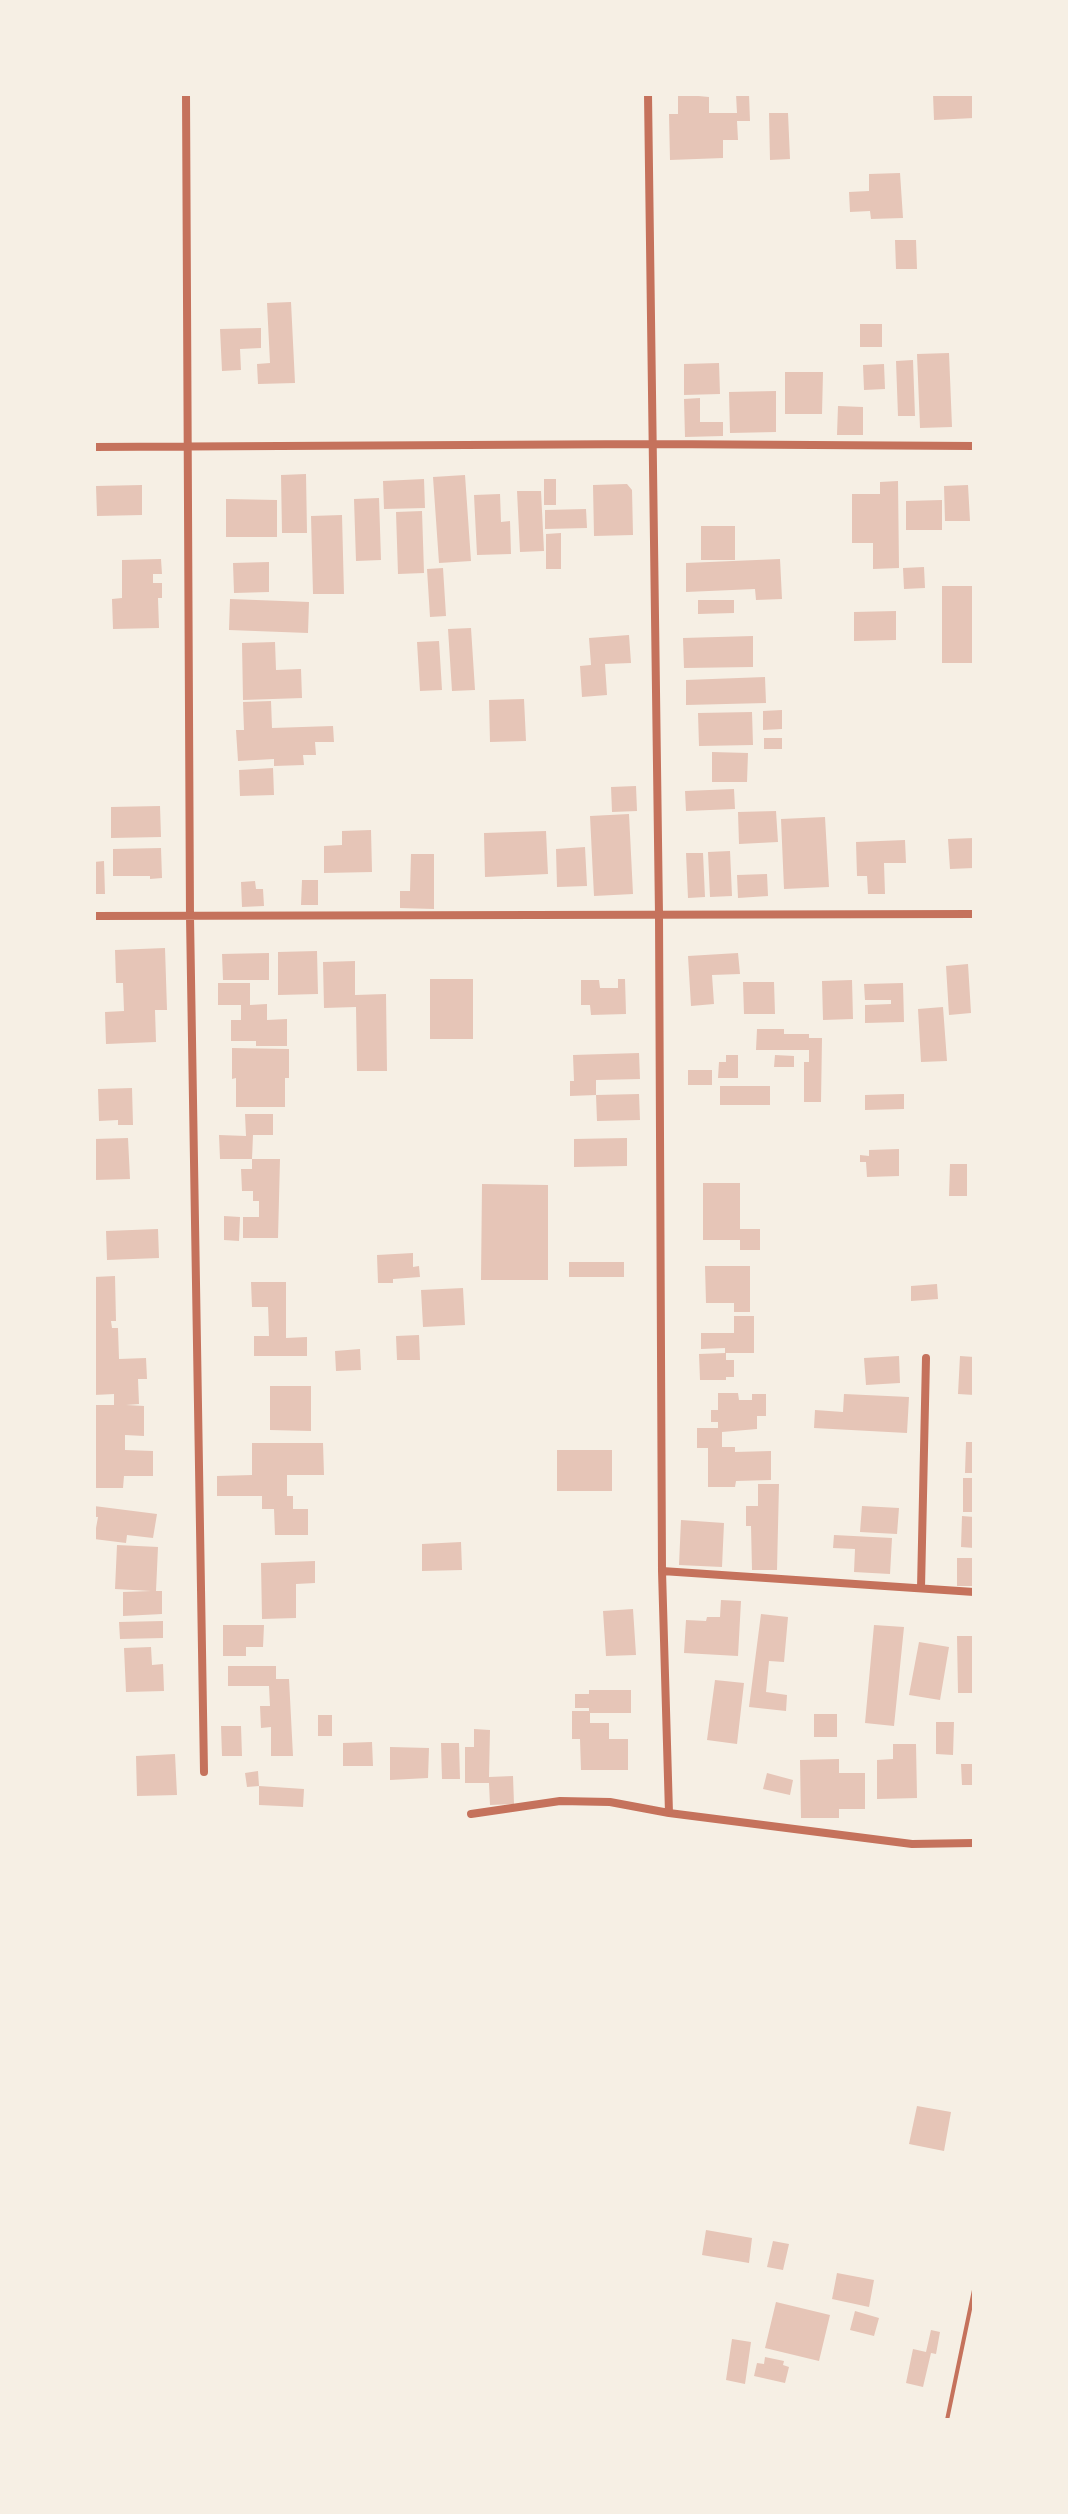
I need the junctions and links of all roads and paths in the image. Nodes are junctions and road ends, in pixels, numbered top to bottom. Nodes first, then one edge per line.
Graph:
1 (186, 94) edge
2 (648, 94) edge
3 (652, 444) junction
4 (189, 446) junction
5 (974, 446) edge
6 (94, 447) edge
7 (974, 914) edge
8 (659, 915) junction
9 (94, 916) edge
10 (190, 917) junction
11 (926, 1358) dead end
12 (662, 1571) junction
13 (921, 1588) junction
14 (974, 1592) edge
15 (204, 1772) dead end
16 (669, 1813) junction
17 (471, 1814) dead end
18 (974, 1843) edge
19 (974, 2290) edge
20 (947, 2420) edge

1 - 4 street
2 - 3 street
3 - 4 street
3 - 5 street
3 - 8 street
4 - 6 street
4 - 10 street
7 - 8 street
8 - 10 street
8 - 12 street
9 - 10 street
10 - 15 street
11 - 13 street
12 - 13 street
12 - 16 street
13 - 14 street
16 - 17 street
16 - 18 street
19 - 20 lane

